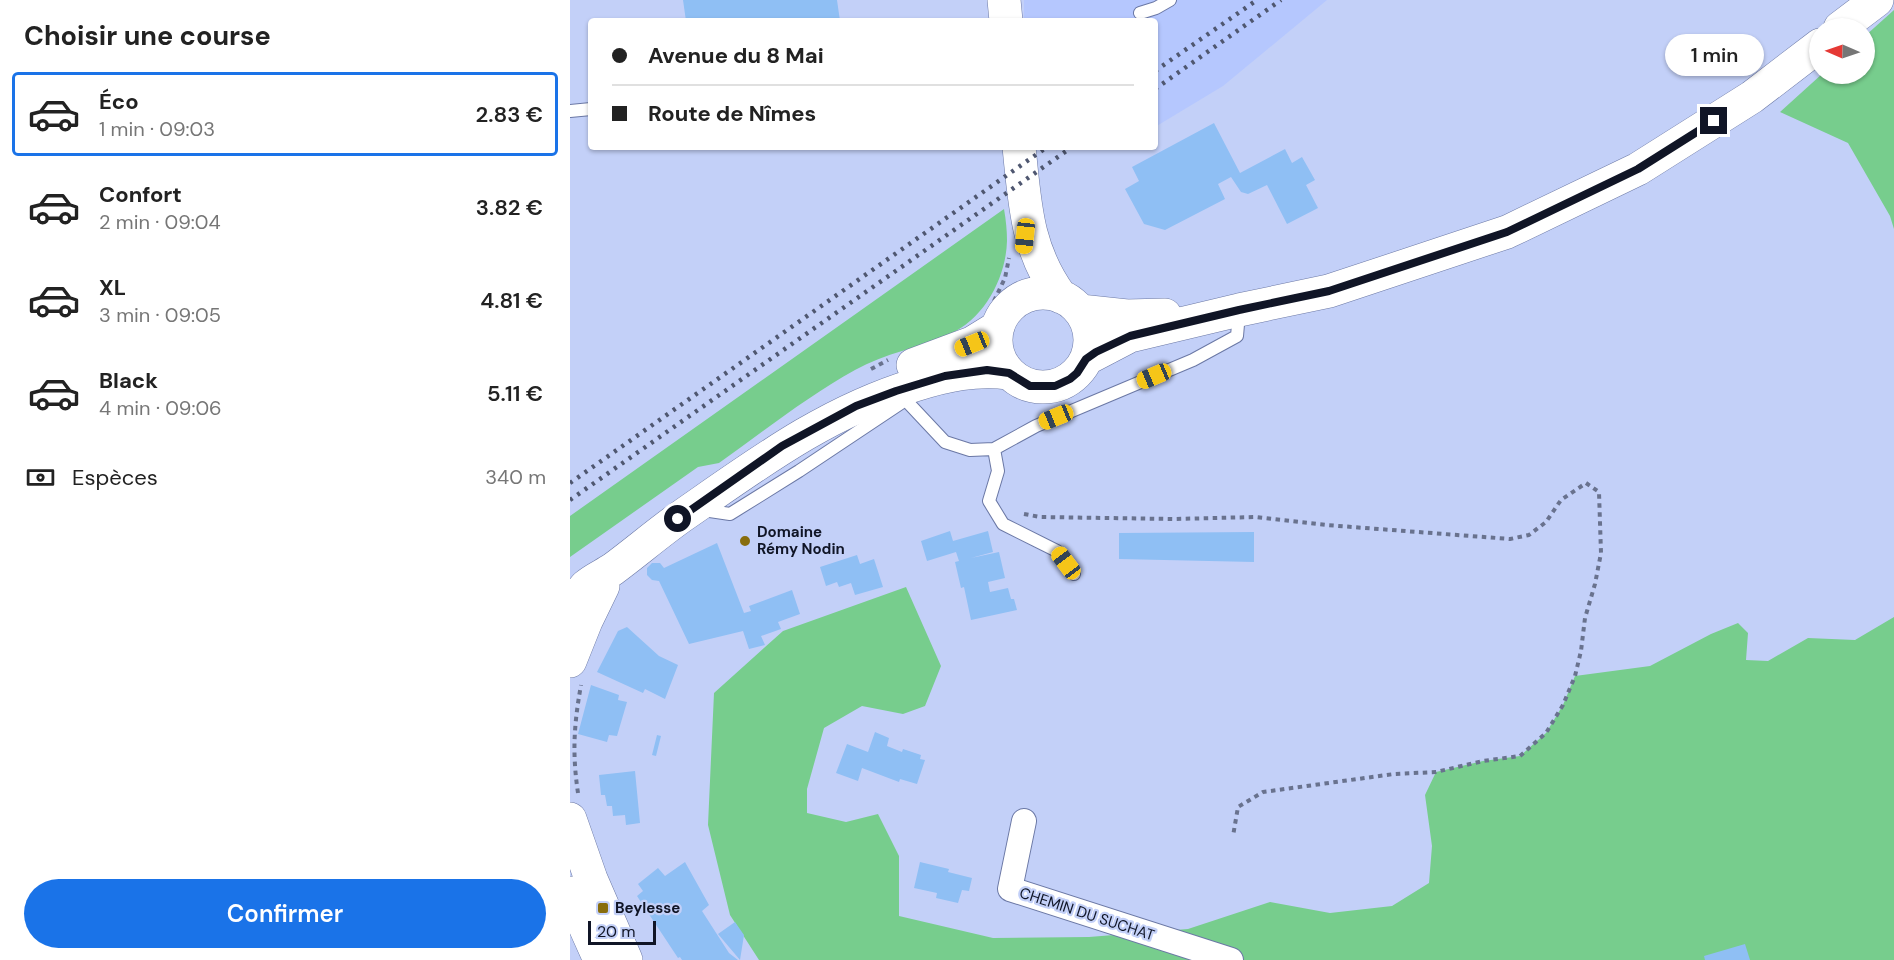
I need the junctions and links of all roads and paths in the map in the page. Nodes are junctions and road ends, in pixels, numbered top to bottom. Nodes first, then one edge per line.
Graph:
1 (1004, 0) edge
2 (1010, 0) edge
3 (1170, 0) edge
4 (1877, 0) edge
5 (1140, 12) dead end
6 (1007, 18) edge
7 (1007, 18) edge
8 (1853, 18) edge
9 (1809, 53) edge
10 (588, 109) edge
11 (570, 111) edge
12 (1018, 150) edge
13 (1027, 220) junction
14 (1070, 304) junction
15 (1239, 310) junction
16 (1006, 315) junction
17 (1086, 359) junction
18 (1009, 373) junction
19 (902, 395) junction
20 (782, 446) junction
21 (994, 449) junction
22 (989, 501) junction
23 (692, 509) junction
24 (613, 569) junction
25 (1074, 574) dead end
26 (570, 608) edge
27 (577, 668) edge
28 (570, 783) edge
29 (570, 819) edge
30 (1024, 821) dead end
31 (1233, 836) dead end
32 (570, 893) edge
33 (600, 960) edge
34 (626, 960) edge
35 (1231, 960) edge

1 - 6 main road
2 - 7 main road
3 - 5 lane
4 - 8 main road
9 - 15 main road
10 - 11 lane
12 - 13 main road
13 - 14 main road
13 - 16 main road
14 - 15 main road
14 - 16 main road
14 - 17 main road
15 - 17 main road
15 - 21 lane
16 - 18 main road
16 - 20 main road
17 - 18 main road
18 - 19 main road
19 - 20 main road
19 - 21 lane
19 - 23 lane
20 - 23 main road
21 - 22 lane
22 - 25 lane
22 - 31 path
23 - 24 main road
24 - 26 main road
24 - 27 main road
27 - 28 path
29 - 34 main road
30 - 35 street, CHEMIN DU SUCHAT
32 - 33 main road

